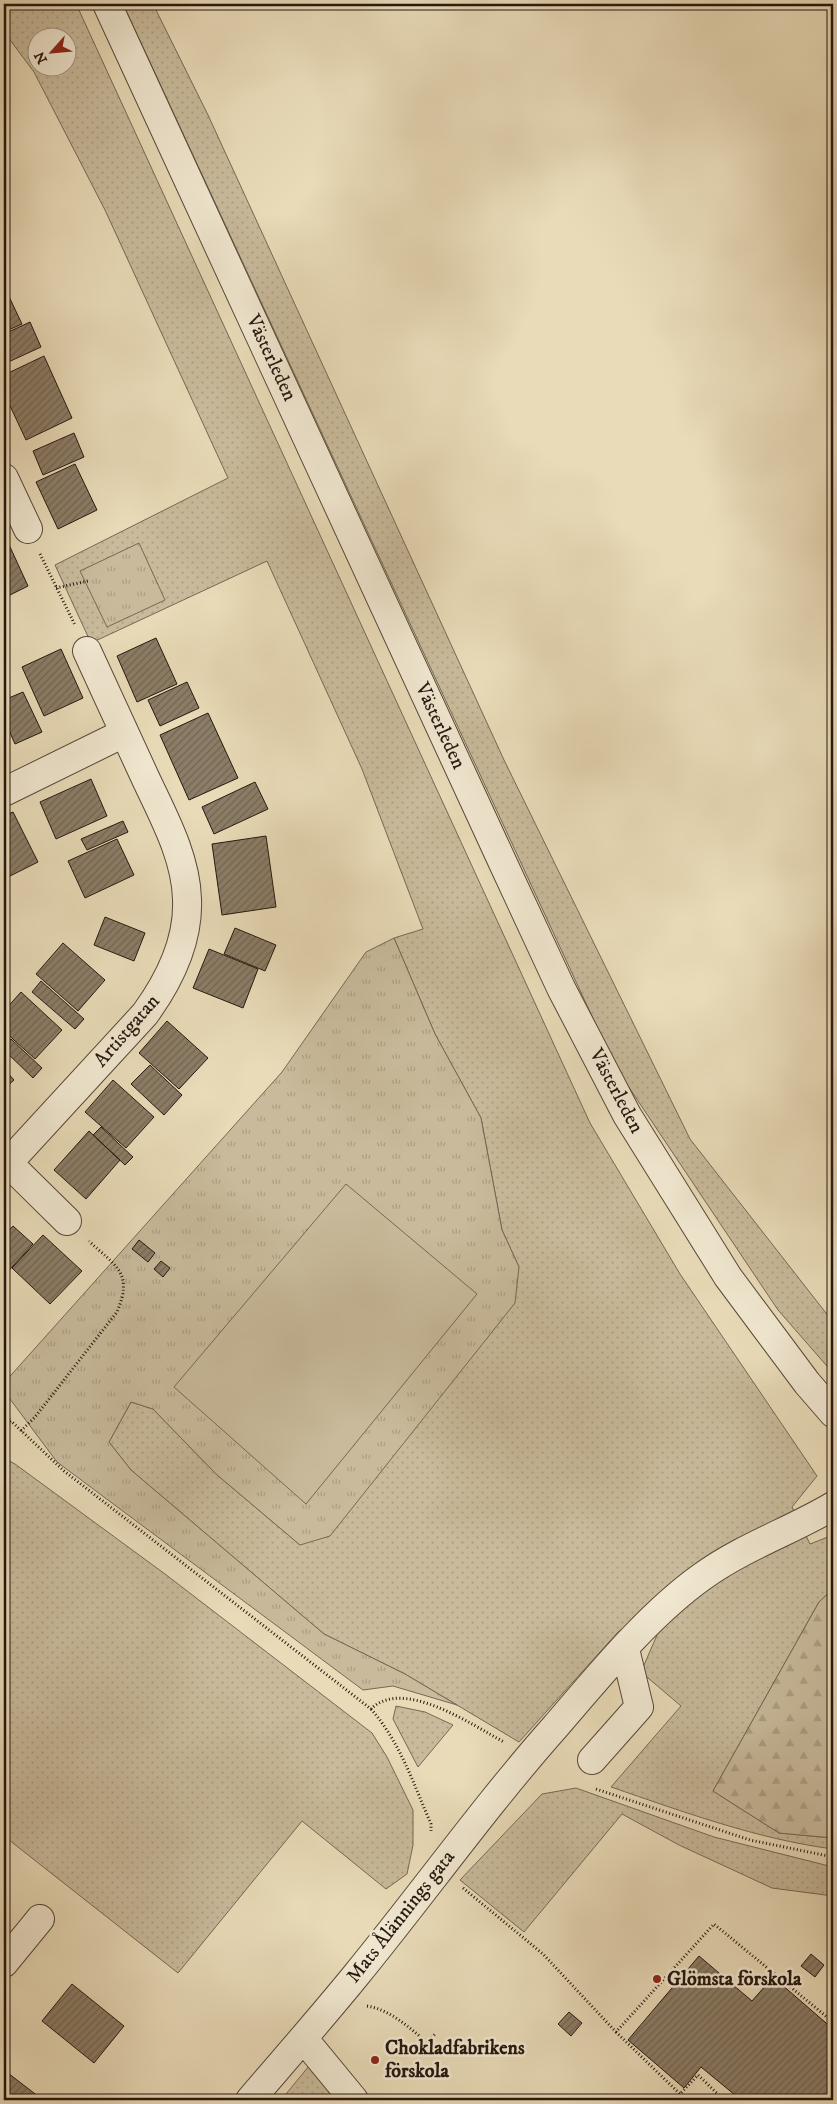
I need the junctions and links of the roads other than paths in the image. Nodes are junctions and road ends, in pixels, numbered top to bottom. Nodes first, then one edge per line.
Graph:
1 (107, 4) edge
2 (5, 483) edge
3 (28, 529) road end
4 (87, 651) road end
5 (124, 733) junction
6 (4, 792) edge
7 (6, 1161) edge
8 (67, 1221) road end
9 (833, 1413) edge
10 (833, 1506) edge
11 (625, 1649) junction
12 (592, 1760) dead end
13 (40, 1919) dead end
14 (4, 1963) edge
15 (303, 2038) junction
16 (250, 2100) edge
17 (354, 2100) edge

1 - 9 street, Västerleden
2 - 3 street
4 - 5 street, Artistgatan
5 - 6 street
5 - 7 street, Artistgatan
7 - 8 street, Artistgatan
10 - 11 street, Mats Ålännings gata
11 - 12 street
11 - 15 street, Mats Ålännings gata
13 - 14 street
15 - 16 street, Mats Ålännings gata
15 - 17 street

